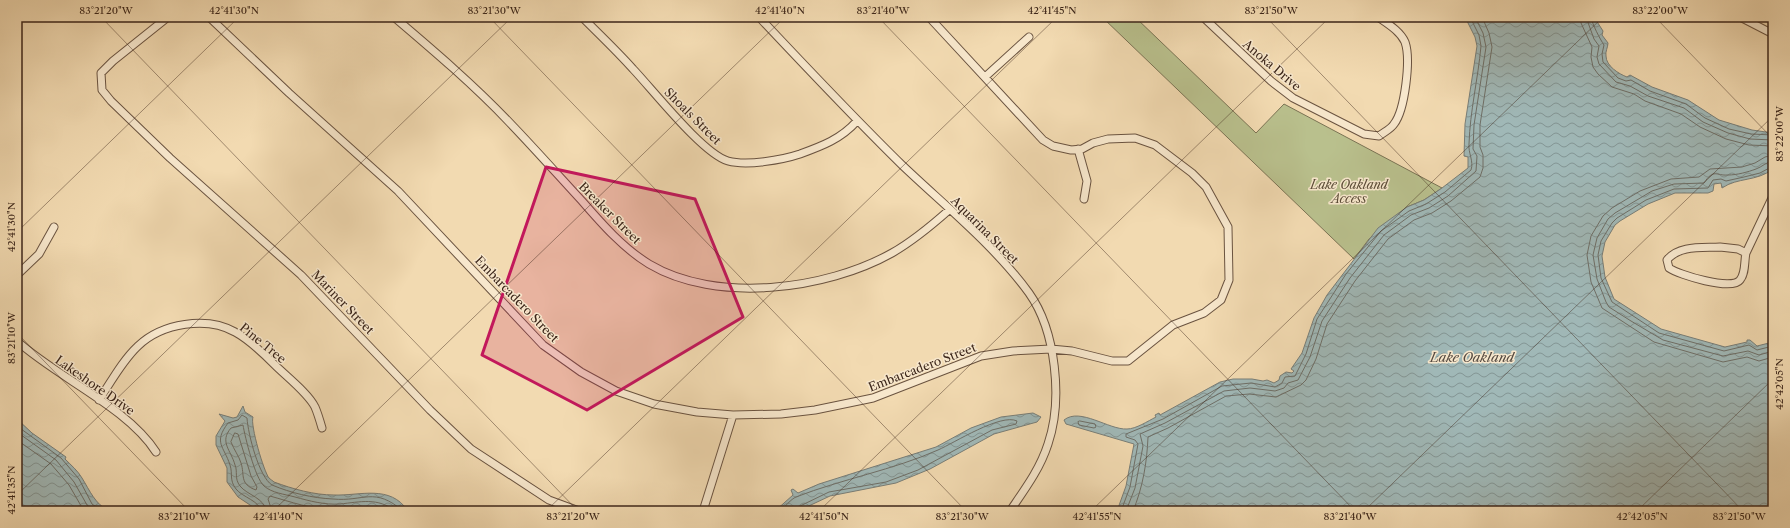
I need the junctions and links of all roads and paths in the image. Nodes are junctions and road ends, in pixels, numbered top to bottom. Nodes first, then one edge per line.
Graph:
1 (168, 17) edge
2 (209, 17) edge
3 (394, 17) edge
4 (582, 17) edge
5 (759, 17) edge
6 (929, 17) edge
7 (1202, 17) edge
8 (1378, 17) edge
9 (1740, 17) edge
10 (1773, 34) edge
11 (1029, 37) dead end
12 (985, 77) junction
13 (857, 121) junction
14 (1078, 149) junction
15 (1773, 196) edge
16 (1084, 199) dead end
17 (949, 210) junction
18 (54, 227) dead end
19 (1746, 253) junction
20 (17, 275) edge
21 (17, 341) edge
22 (1051, 349) junction
23 (99, 400) junction
24 (734, 415) junction
25 (322, 428) dead end
26 (156, 452) dead end
27 (579, 511) edge
28 (702, 511) edge
29 (1010, 511) edge

1 - 27 street, Mariner Street
2 - 24 street, Embarcadero Street
3 - 17 street, Breaker Street
4 - 13 street, Shoals Street
5 - 13 street, Aquarina Street
6 - 12 street
7 - 8 street, Anoka Drive
9 - 10 street
11 - 12 street
12 - 14 street
13 - 17 street, Aquarina Street
14 - 16 street
14 - 22 street, Embarcadero Street
15 - 19 street
17 - 22 street, Aquarina Street
18 - 20 street
19 - 19 street
21 - 23 street, Lakeshore Drive
22 - 24 street, Embarcadero Street
22 - 29 street, Aquarina Street
23 - 25 street, Pine Tree
23 - 26 street, Lakeshore Drive
24 - 28 street

